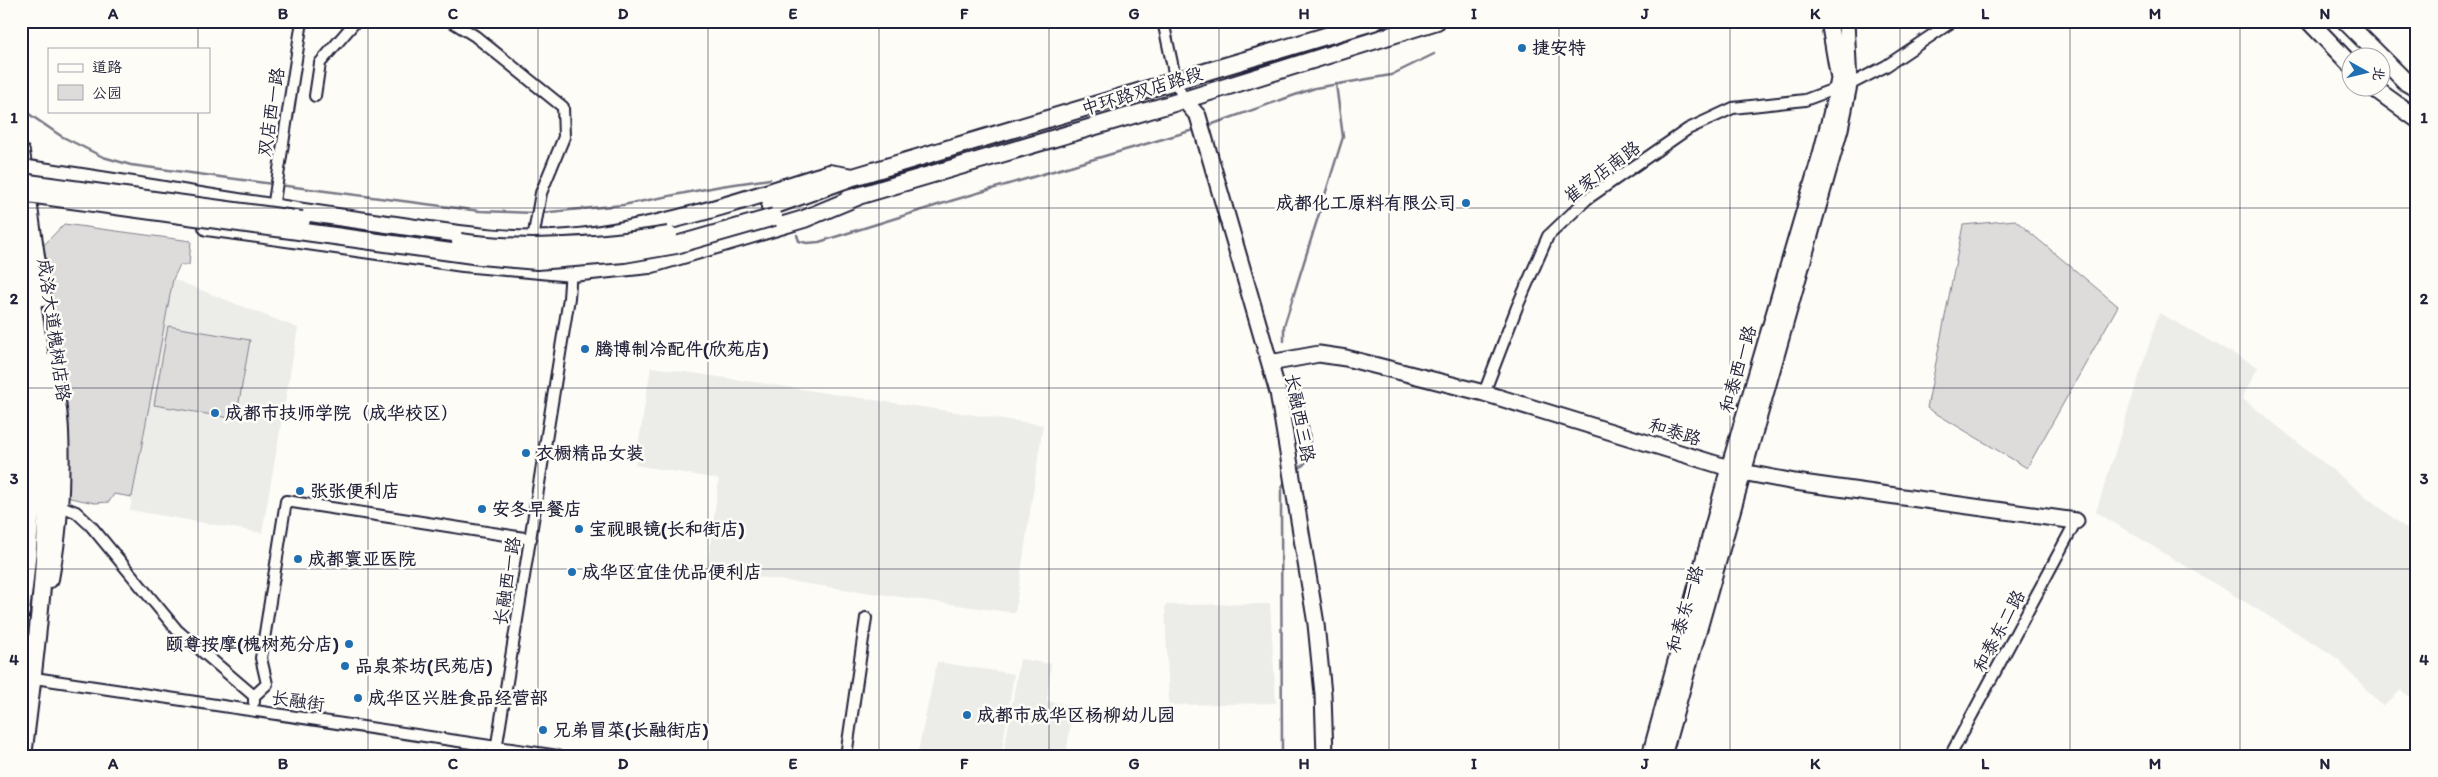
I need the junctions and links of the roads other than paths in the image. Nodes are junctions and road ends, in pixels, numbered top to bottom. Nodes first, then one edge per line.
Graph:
1 (302, 21) edge
2 (356, 21) edge
3 (451, 21) edge
4 (1163, 21) edge
5 (1376, 21) edge
6 (1437, 21) edge
7 (1829, 21) edge
8 (1846, 21) edge
9 (1953, 21) edge
10 (2309, 21) edge
11 (2345, 21) edge
12 (2340, 54) edge
13 (1176, 82) junction
14 (1843, 86) junction
15 (2417, 89) edge
16 (315, 96) dead end
17 (2388, 98) edge
18 (1184, 100) junction
19 (2417, 119) edge
20 (22, 168) edge
21 (853, 177) junction
22 (857, 197) junction
23 (24, 198) edge
24 (274, 201) junction
25 (772, 212) junction
26 (569, 238) junction
27 (21, 239) edge
28 (532, 239) junction
29 (572, 273) junction
30 (21, 317) edge
31 (1270, 363) junction
32 (1484, 393) junction
33 (1736, 470) junction
34 (58, 505) junction
35 (2076, 521) joint
36 (531, 539) junction
37 (36, 548) junction
38 (21, 612) edge
39 (866, 618) dead end
40 (38, 640) junction
41 (27, 677) edge
42 (254, 696) junction
43 (255, 712) junction
44 (496, 751) edge
45 (22, 756) edge
46 (558, 756) edge
47 (846, 756) edge
48 (1325, 756) edge
49 (1650, 756) edge
50 (1663, 756) edge
51 (1950, 756) edge

1 - 24 street, 双店西一路
2 - 16 street
3 - 28 street
4 - 13 street
5 - 13 main road, 中环路双店路段
6 - 18 main road, 中环路双店路段
7 - 14 street, 和泰西一路
8 - 14 street, 和泰西一路
9 - 14 street, 崔家店南路
10 - 12 main road
11 - 15 main road
13 - 18 street
13 - 21 main road, 中环路双店路段
14 - 32 street, 崔家店南路
14 - 33 street, 和泰西一路
17 - 19 main road
18 - 22 main road, 中环路双店路段
18 - 31 street, 长融西三路
20 - 23 main road
20 - 24 main road
20 - 25 main road, bridge
21 - 25 main road, 中环路双店路段
21 - 26 main road
22 - 25 main road
22 - 29 main road
23 - 25 main road, bridge
23 - 29 main road
23 - 34 main road
24 - 28 main road
26 - 28 main road
26 - 29 street, 长融西一路
27 - 37 main road, 成洛大道槐树店路
29 - 36 street, 长融西一路
30 - 37 main road, 成洛大道槐树店路
31 - 32 street, 和泰路
31 - 48 street, 长融西三路
32 - 33 street, 和泰路
33 - 35 street, 和泰路
33 - 49 street, 和泰西一路
33 - 50 street, 和泰东一路
34 - 40 main road
34 - 42 street
35 - 51 street, 和泰东二路
36 - 42 street
36 - 44 street, 长融西一路
37 - 38 main road, 成洛大道槐树店路
37 - 40 main road, 成洛大道槐树店路
39 - 47 street
40 - 41 main road, 成洛大道槐树店路
41 - 43 street, 长融街
41 - 45 main road, 成洛大道槐树店路
42 - 43 street
43 - 44 street, 长融街
44 - 46 street, 长融街

